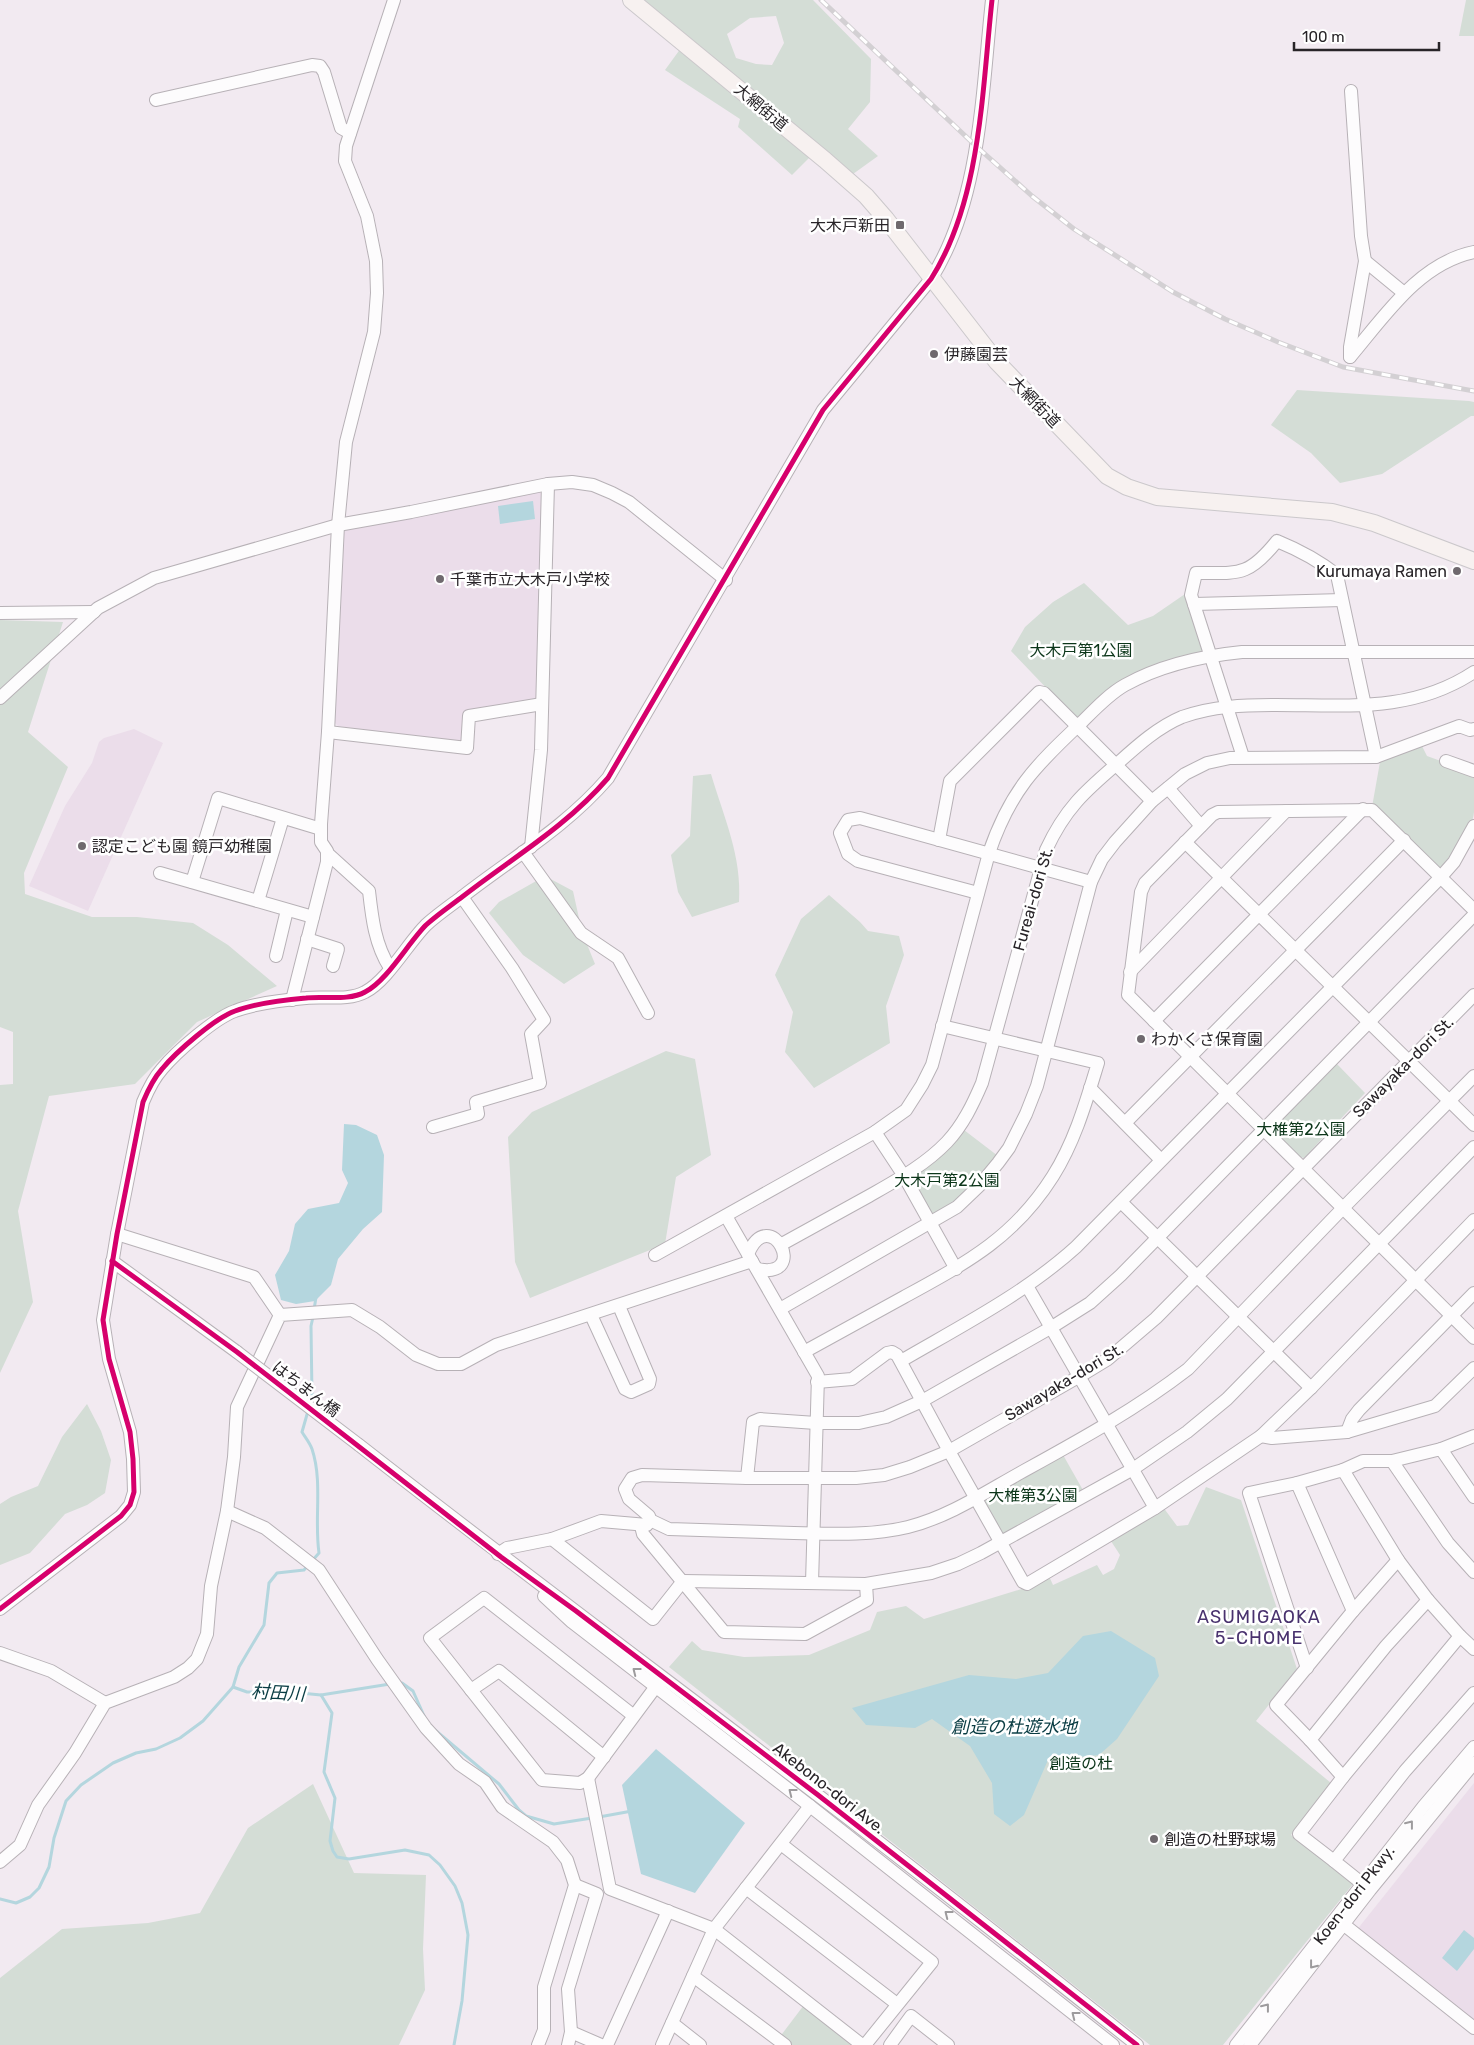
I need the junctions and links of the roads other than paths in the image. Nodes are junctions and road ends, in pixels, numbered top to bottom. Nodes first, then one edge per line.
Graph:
1 (394, 0) edge
2 (631, 0) edge
3 (992, 0) edge
4 (1351, 91) dead end
5 (156, 100) dead end
6 (350, 133) junction
7 (1474, 252) edge
8 (1365, 261) junction
9 (931, 279) junction
10 (1404, 293) junction
11 (548, 484) junction
12 (338, 525) junction
13 (1474, 561) edge
14 (726, 580) junction
15 (1342, 600) junction
16 (1194, 604) junction
17 (94, 612) junction
18 (0, 614) edge
19 (1474, 652) edge
20 (1352, 653) junction
21 (1210, 655) junction
22 (1474, 672) edge
23 (0, 698) edge
24 (542, 704) junction
25 (1365, 705) junction
26 (1227, 707) junction
27 (1078, 726) junction
28 (1474, 729) edge
29 (328, 732) junction
30 (1243, 757) junction
31 (1376, 757) junction
32 (1446, 760) dead end
33 (1115, 765) junction
34 (1474, 771) edge
35 (1168, 788) junction
36 (1152, 801) junction
37 (1363, 809) junction
38 (1286, 811) junction
39 (283, 818) junction
40 (1201, 826) junction
41 (1474, 826) edge
42 (321, 829) junction
43 (939, 840) junction
44 (1404, 840) junction
45 (1185, 842) junction
46 (527, 849) junction
47 (327, 853) junction
48 (989, 853) junction
49 (1040, 868) junction
50 (160, 873) dead end
51 (1441, 876) junction
52 (1222, 878) junction
53 (192, 882) junction
54 (1091, 882) junction
55 (978, 893) junction
56 (462, 897) junction
57 (258, 901) junction
58 (287, 910) junction
59 (1474, 910) edge
60 (1259, 914) junction
61 (1474, 915) edge
62 (313, 917) junction
63 (307, 939) junction
64 (1296, 950) junction
65 (276, 956) dead end
66 (333, 966) dead end
67 (390, 968) junction
68 (1130, 972) junction
69 (1333, 986) junction
70 (1474, 995) edge
71 (292, 1000) junction
72 (648, 1013) dead end
73 (1154, 1020) junction
74 (1369, 1022) junction
75 (942, 1026) junction
76 (995, 1038) junction
77 (1046, 1051) junction
78 (1190, 1057) junction
79 (1409, 1061) junction
80 (1474, 1076) edge
81 (1090, 1088) junction
82 (1227, 1093) junction
83 (1450, 1102) junction
84 (1125, 1123) junction
85 (1474, 1125) edge
86 (433, 1127) dead end
87 (1263, 1129) junction
88 (875, 1132) junction
89 (1474, 1147) edge
90 (1162, 1160) junction
91 (1303, 1168) junction
92 (904, 1176) junction
93 (1121, 1202) junction
94 (1343, 1208) junction
95 (726, 1216) junction
96 (1474, 1220) edge
97 (930, 1224) junction
98 (117, 1234) junction
99 (1158, 1237) junction
100 (782, 1244) junction
101 (1379, 1244) junction
102 (655, 1255) dead end
103 (112, 1261) junction
104 (752, 1261) junction
105 (956, 1269) junction
106 (1197, 1276) junction
107 (1415, 1280) junction
108 (1027, 1286) junction
109 (1474, 1293) edge
110 (619, 1306) junction
111 (780, 1309) junction
112 (280, 1315) junction
113 (591, 1316) junction
114 (1238, 1316) junction
115 (1452, 1316) junction
116 (1052, 1327) junction
117 (1474, 1338) edge
118 (804, 1352) junction
119 (1274, 1352) junction
120 (901, 1361) junction
121 (1474, 1368) edge
122 (1080, 1376) junction
123 (818, 1382) junction
124 (1311, 1388) junction
125 (922, 1401) junction
126 (816, 1423) junction
127 (1107, 1424) junction
128 (1347, 1432) junction
129 (1261, 1436) junction
130 (1474, 1436) edge
131 (1441, 1449) junction
132 (948, 1451) junction
133 (1392, 1461) junction
134 (1133, 1469) junction
135 (1343, 1470) junction
136 (747, 1478) junction
137 (814, 1478) junction
138 (1298, 1483) junction
139 (976, 1498) junction
140 (1474, 1498) edge
141 (1155, 1508) junction
142 (227, 1510) junction
143 (645, 1523) junction
144 (813, 1533) junction
145 (552, 1539) junction
146 (1001, 1542) junction
147 (500, 1555) junction
148 (1398, 1560) junction
149 (1474, 1572) edge
150 (683, 1581) junction
151 (812, 1583) junction
152 (866, 1584) junction
153 (1428, 1600) junction
154 (0, 1609) edge
155 (1353, 1611) junction
156 (1460, 1636) junction
157 (1474, 1649) edge
158 (0, 1653) edge
159 (1307, 1668) junction
160 (659, 1682) junction
161 (471, 1690) junction
162 (1474, 1694) edge
163 (105, 1703) junction
164 (634, 1716) junction
165 (1310, 1740) junction
166 (1474, 1748) edge
167 (604, 1757) junction
168 (1474, 1763) edge
169 (1343, 1777) junction
170 (588, 1778) junction
171 (810, 1806) junction
172 (780, 1844) junction
173 (1334, 1861) junction
174 (0, 1862) edge
175 (575, 1885) junction
176 (1367, 1887) junction
177 (746, 1888) junction
178 (668, 1911) junction
179 (1340, 1922) junction
180 (714, 1930) junction
181 (693, 1976) junction
182 (897, 2004) junction
183 (672, 2023) junction
184 (1474, 2028) edge
185 (571, 2032) junction
186 (538, 2045) edge
187 (568, 2045) edge
188 (600, 2045) edge
189 (607, 2045) edge
190 (662, 2045) edge
191 (700, 2045) edge
192 (785, 2045) edge
193 (863, 2045) edge
194 (890, 2045) edge
195 (948, 2045) edge
196 (1114, 2045) edge
197 (1138, 2045) edge
198 (1236, 2045) edge
199 (1250, 2045) edge

1 - 6 street
2 - 9 main road, 大網街道
3 - 9 street
4 - 8 street
5 - 6 street
6 - 12 street
7 - 10 street
8 - 10 street
8 - 10 street
9 - 13 main road, 大網街道
9 - 14 street
11 - 12 street
11 - 14 street
11 - 24 street
12 - 17 street
12 - 29 street
14 - 46 street
15 - 16 street
15 - 16 street
15 - 20 street
16 - 21 street
17 - 18 street
17 - 23 street
19 - 20 street
20 - 21 street
20 - 25 street
21 - 26 street
21 - 27 street
22 - 25 street, Fureai-dori St.
24 - 29 street
24 - 46 street
25 - 26 street, Fureai-dori St.
25 - 31 street
26 - 30 street
26 - 33 street, Fureai-dori St.
27 - 33 street
27 - 43 street
27 - 48 street
28 - 31 street
29 - 42 street
30 - 31 street
30 - 35 street
32 - 34 street
33 - 36 street
33 - 49 street, Fureai-dori St.
35 - 36 street
35 - 40 street
36 - 54 street
37 - 38 street
37 - 44 street
37 - 60 street
38 - 40 street
38 - 52 street
39 - 42 street
39 - 53 street
39 - 57 street
40 - 45 street
41 - 51 street
42 - 47 street
43 - 48 street
43 - 55 street
44 - 51 street
44 - 64 street
45 - 52 street
45 - 68 street
46 - 56 street
46 - 72 street
47 - 62 street
47 - 67 street
48 - 49 street
48 - 55 street
49 - 54 street
49 - 76 street, Fureai-dori St.
50 - 53 street
51 - 59 street
51 - 69 street
52 - 60 street
52 - 68 street
53 - 57 street
54 - 77 street
55 - 75 street
56 - 67 street
56 - 86 street
57 - 58 street
58 - 62 street
58 - 65 street
60 - 64 street
60 - 73 street
61 - 74 street
62 - 63 street
63 - 66 street
63 - 71 street
64 - 69 street
64 - 78 street
67 - 71 street
68 - 73 street
69 - 74 street
69 - 82 street
70 - 79 street, Sawayaka-dori St.
71 - 98 street
73 - 78 street
74 - 79 street
74 - 87 street
75 - 76 street
75 - 88 street
76 - 77 street
76 - 92 street, Fureai-dori St.
77 - 81 street
77 - 97 street
78 - 82 street
78 - 84 street
79 - 83 street
79 - 91 street, Sawayaka-dori St.
80 - 83 street
81 - 84 street
81 - 105 street
82 - 87 street
82 - 90 street
83 - 85 street
83 - 94 street
84 - 90 street
87 - 91 street
87 - 99 street
88 - 92 street
88 - 95 street
89 - 101 street
90 - 93 street
91 - 94 street
91 - 106 street, Sawayaka-dori St.
92 - 97 street
92 - 100 street, Fureai-dori St.
93 - 99 street
93 - 108 street
94 - 101 street
94 - 114 street
95 - 102 street
95 - 104 street
96 - 107 street
97 - 105 street
97 - 111 street
98 - 103 street
98 - 112 street
99 - 106 street
99 - 116 street
100 - 104 street
100 - 104 street
101 - 107 street
101 - 119 street
103 - 147 street, はちまん橋, bridge
103 - 154 street
104 - 110 street
104 - 111 street
105 - 118 street
106 - 114 street
106 - 122 street, Sawayaka-dori St.
107 - 115 street
107 - 124 street
108 - 116 street
108 - 120 street
109 - 115 street
110 - 113 street
110 - 113 street
111 - 118 street
112 - 113 street
112 - 142 street
114 - 119 street
114 - 127 street
115 - 117 street
115 - 128 street
116 - 122 street
116 - 125 street
118 - 123 street
119 - 124 street
119 - 134 street
120 - 123 street
120 - 125 street
121 - 128 street
122 - 127 street
122 - 132 street, Sawayaka-dori St.
123 - 126 street
124 - 129 street
125 - 126 street
125 - 132 street
126 - 136 street
126 - 137 street
127 - 134 street
127 - 139 street
128 - 129 street
129 - 141 street
130 - 131 street
131 - 133 street
131 - 140 street
132 - 137 street, Sawayaka-dori St.
132 - 139 street
133 - 135 street
133 - 149 street
134 - 141 street
134 - 146 street
135 - 138 street
135 - 148 street
136 - 137 street, Sawayaka-dori St.
136 - 143 street, Sawayaka-dori St.
137 - 144 street
138 - 155 street
138 - 159 street
139 - 144 street
139 - 146 street
141 - 146 street
142 - 163 street
142 - 175 street
143 - 144 street
143 - 145 street
143 - 150 street
144 - 151 street
145 - 147 street
145 - 150 street
146 - 152 street
147 - 160 street, Akebono-dori Ave.
148 - 153 street
148 - 155 street
150 - 151 street
150 - 152 street
151 - 152 street
153 - 156 street
153 - 165 street
155 - 159 street
156 - 157 street
156 - 169 street
158 - 163 street
159 - 165 street
160 - 164 street
171 -> 160 street, Akebono-dori Ave.
160 - 197 street, Akebono-dori Ave.
161 - 164 street
161 - 167 street
161 - 170 street
162 - 173 street
163 - 174 street
164 - 167 street
165 - 169 street
176 -> 166 street, Koen-dori Pkwy.
167 - 170 street
168 - 176 street, Koen-dori Pkwy.
169 - 173 street
170 - 178 street
171 - 172 street
196 -> 171 street, Akebono-dori Ave.
172 - 177 street
172 - 182 street
173 - 176 street
175 - 185 street
175 - 186 street
176 - 179 street, Koen-dori Pkwy.
177 - 180 street
177 - 182 street
178 - 180 street
178 - 189 street
179 - 184 street
198 -> 179 street, Koen-dori Pkwy.
179 -> 199 street, Koen-dori Pkwy.
180 - 181 street
180 - 193 street
181 - 183 street
181 - 192 street
182 - 193 street
183 - 190 street
183 - 191 street
185 - 187 street
185 - 188 street
194 - 195 street

